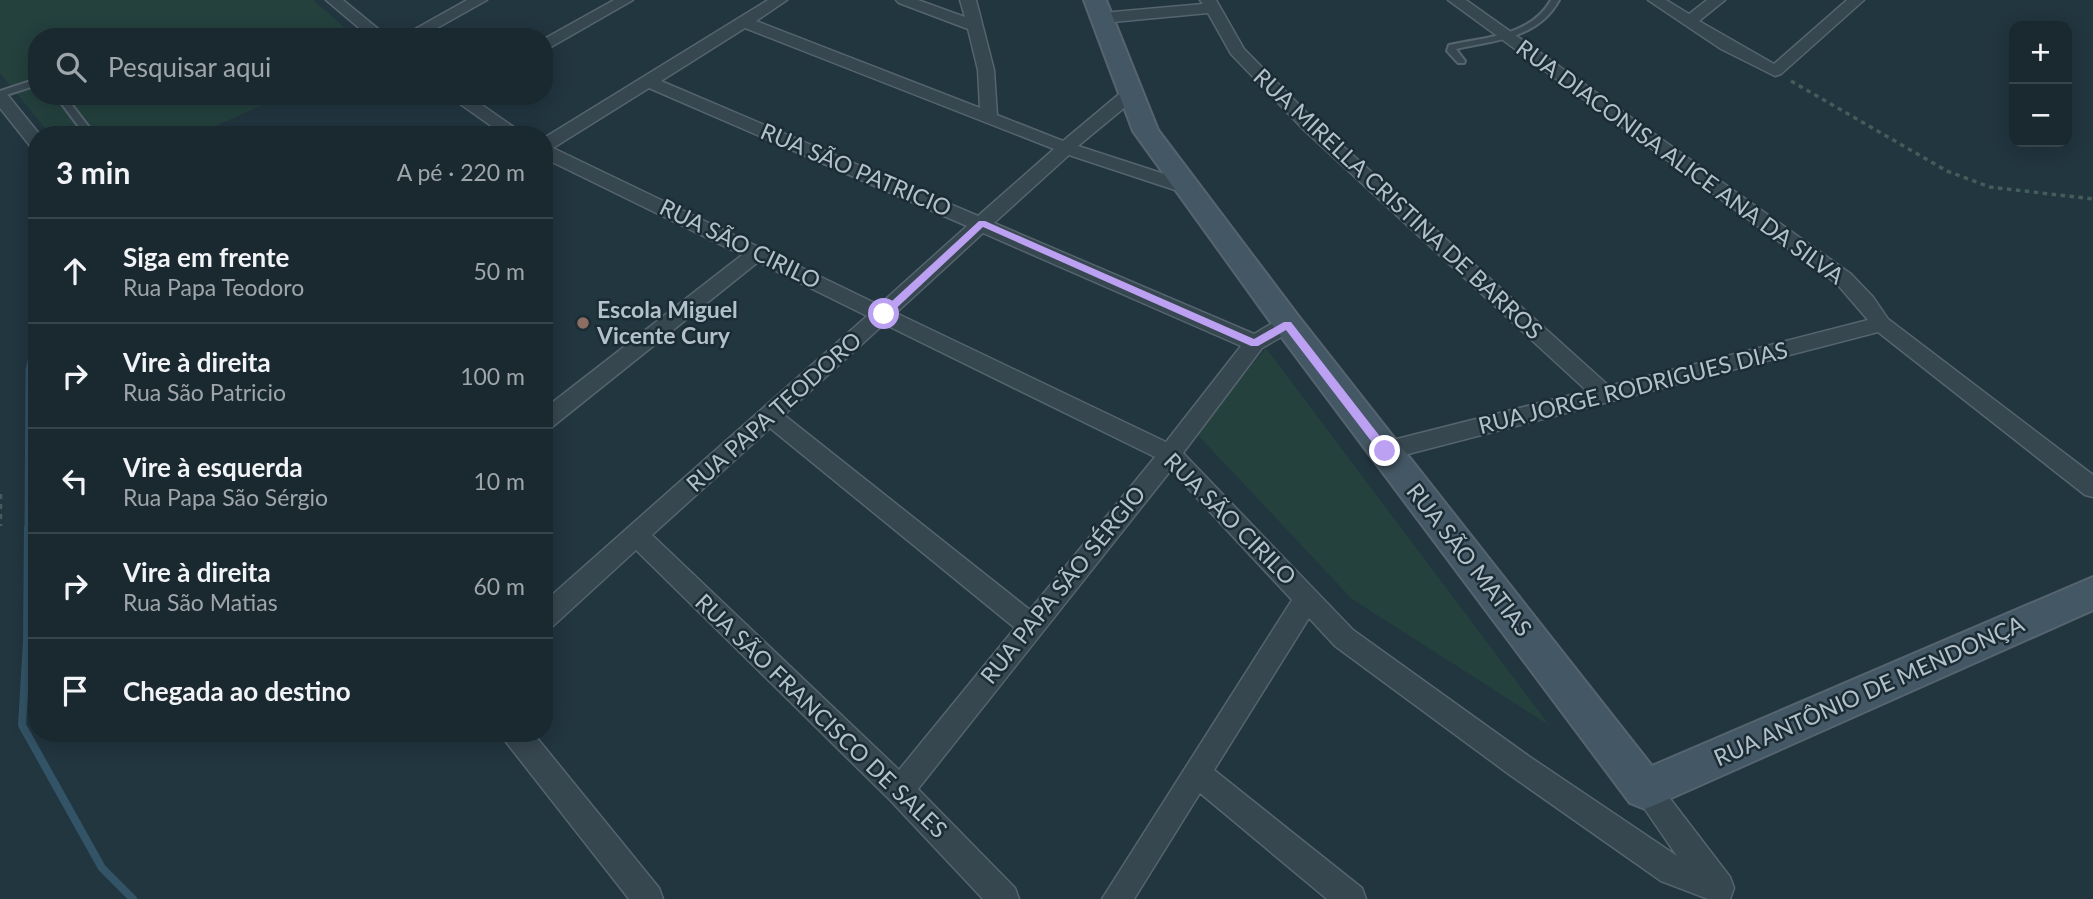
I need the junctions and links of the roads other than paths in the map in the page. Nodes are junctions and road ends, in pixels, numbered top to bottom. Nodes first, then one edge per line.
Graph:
1 (334, 0) edge
2 (479, 0) edge
3 (625, 0) edge
4 (779, 0) edge
5 (904, 0) edge
6 (1456, 0) edge
7 (1555, 0) edge
8 (1656, 0) edge
9 (1717, 0) edge
10 (1856, 0) edge
11 (969, 2) edge
12 (1211, 4) edge
13 (1099, 9) edge
14 (933, 11) junction
15 (745, 22) junction
16 (1689, 22) junction
17 (973, 26) junction
18 (369, 28) edge
19 (426, 28) edge
20 (1504, 34) junction
21 (553, 41) edge
22 (1461, 61) dead end
23 (650, 82) junction
24 (28, 85) edge
25 (989, 89) junction
26 (1130, 94) junction
27 (0, 96) edge
28 (956, 104) junction
29 (67, 105) edge
30 (471, 105) edge
31 (989, 117) junction
32 (83, 126) edge
33 (502, 126) edge
34 (28, 132) edge
35 (553, 143) edge
36 (1066, 149) junction
37 (553, 153) edge
38 (1188, 188) junction
39 (982, 223) junction
40 (757, 253) junction
41 (884, 314) junction
42 (1288, 324) junction
43 (1881, 324) junction
44 (1255, 343) junction
45 (1605, 396) junction
46 (553, 414) edge
47 (769, 415) junction
48 (1385, 451) junction
49 (1170, 454) junction
50 (2093, 488) edge
51 (636, 535) junction
52 (2093, 593) edge
53 (1308, 597) junction
54 (553, 610) edge
55 (1030, 625) junction
56 (523, 742) edge
57 (1198, 774) junction
58 (1645, 789) junction
59 (900, 790) junction
60 (1723, 893) edge
61 (648, 899) edge
62 (1004, 899) edge
63 (1117, 899) edge
64 (1351, 899) edge

1 - 18 street
2 - 19 street
3 - 21 street
4 - 15 street
5 - 14 street
6 - 20 street, RUA DIACONISA ALICE ANA DA SILVA
7 - 20 lane
8 - 16 street
9 - 16 street
10 - 16 street
11 - 14 street
11 - 17 street
12 - 13 street
12 - 45 street, RUA MIRELLA CRISTINA DE BARROS
13 - 26 street, RUA SÃO MATIAS
14 - 17 street
15 - 23 street
15 - 28 street
17 - 25 street
20 - 22 lane
20 - 43 street, RUA DIACONISA ALICE ANA DA SILVA
23 - 35 street
23 - 39 street, RUA SÃO PATRICIO
24 - 27 lane
25 - 28 street
25 - 31 street
26 - 36 street, RUA PAPA TEODORO
26 - 38 street, RUA SÃO MATIAS
27 - 34 street
28 - 31 street
29 - 32 lane
30 - 33 street
31 - 36 street
36 - 38 street
36 - 39 street, RUA PAPA TEODORO
37 - 40 street, RUA SÃO CIRILO
38 - 42 street, RUA SÃO MATIAS
39 - 41 street, RUA PAPA TEODORO
39 - 44 street, RUA SÃO PATRICIO
40 - 41 street, RUA SÃO CIRILO
40 - 46 street
41 - 47 street, RUA PAPA TEODORO
41 - 49 street, RUA SÃO CIRILO
42 - 44 street, RUA PAPA SÃO SÉRGIO
42 - 48 street, RUA SÃO MATIAS
43 - 45 street, RUA JORGE RODRIGUES DIAS
43 - 50 street, RUA DIACONISA ALICE ANA DA SILVA
44 - 49 street, RUA PAPA SÃO SÉRGIO
45 - 48 street, RUA JORGE RODRIGUES DIAS
47 - 51 street, RUA PAPA TEODORO
47 - 55 street
48 - 58 street, RUA SÃO MATIAS
49 - 53 street, RUA SÃO CIRILO
49 - 55 street, RUA PAPA SÃO SÉRGIO
51 - 54 street, RUA PAPA TEODORO
51 - 59 street, RUA SÃO FRANCISCO DE SALES
52 - 58 street, RUA ANTÔNIO DE MENDONÇA
53 - 57 street
53 - 60 street, RUA SÃO CIRILO
55 - 59 street, RUA PAPA SÃO SÉRGIO
56 - 61 street
57 - 63 street
57 - 64 street
58 - 60 street, RUA SÃO MATIAS
59 - 62 street, RUA SÃO FRANCISCO DE SALES

